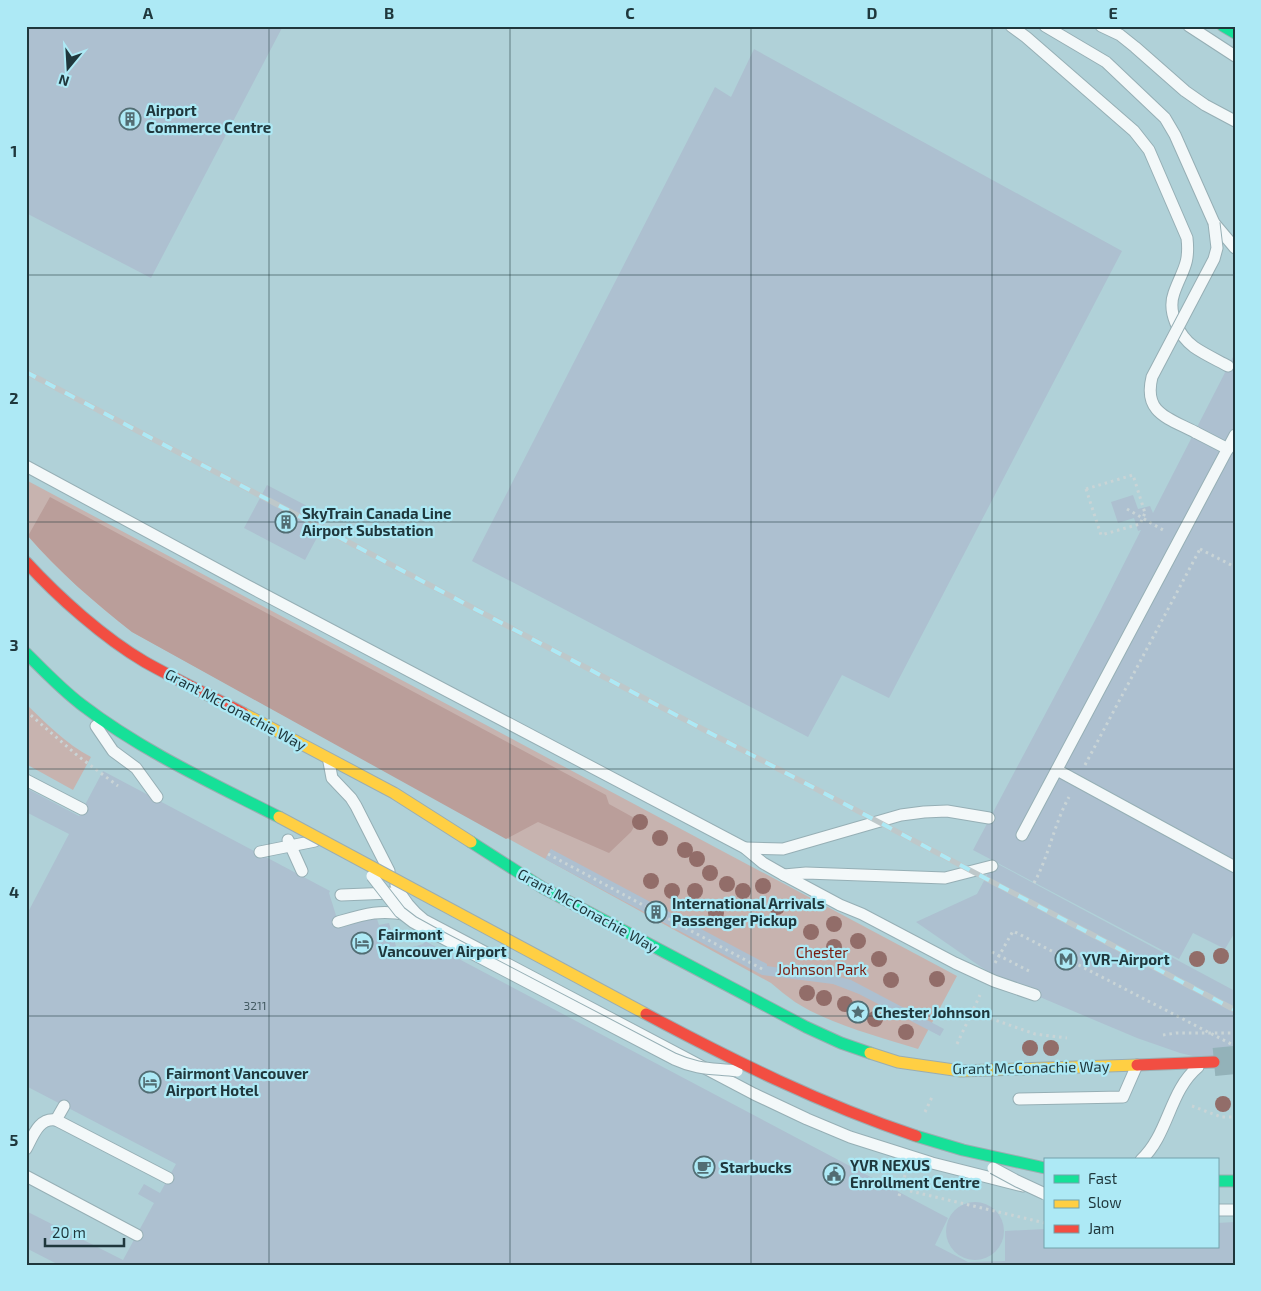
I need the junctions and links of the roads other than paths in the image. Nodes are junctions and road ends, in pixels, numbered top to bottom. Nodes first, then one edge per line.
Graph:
1 (1011, 26) edge
2 (1046, 26) edge
3 (1101, 26) edge
4 (1189, 26) edge
5 (1223, 26) edge
6 (1235, 33) edge
7 (1235, 56) edge
8 (1235, 120) edge
9 (1214, 223) junction
10 (1235, 248) edge
11 (1228, 366) dead end
12 (1235, 435) edge
13 (1228, 449) junction
14 (26, 466) edge
15 (26, 562) edge
16 (26, 653) edge
17 (81, 704) junction
18 (328, 758) junction
19 (1057, 770) junction
20 (26, 780) edge
21 (157, 797) dead end
22 (82, 809) dead end
23 (279, 817) junction
24 (990, 818) dead end
25 (1022, 835) dead end
26 (322, 840) junction
27 (290, 846) junction
28 (745, 848) junction
29 (260, 852) dead end
30 (356, 858) junction
31 (992, 866) dead end
32 (1235, 867) edge
33 (302, 871) dead end
34 (784, 875) junction
35 (417, 892) junction
36 (341, 895) dead end
37 (424, 920) junction
38 (338, 922) dead end
39 (1035, 995) dead end
40 (1214, 1062) joint
41 (1137, 1065) junction
42 (769, 1078) junction
43 (1019, 1099) dead end
44 (64, 1106) dead end
45 (56, 1120) junction
46 (932, 1142) junction
47 (26, 1149) edge
48 (1143, 1158) edge
49 (1044, 1168) edge
50 (26, 1176) edge
51 (168, 1178) dead end
52 (1218, 1181) edge
53 (1235, 1181) edge
54 (1044, 1190) edge
55 (1044, 1194) edge
56 (1218, 1210) edge
57 (1235, 1210) edge
58 (137, 1234) dead end

1 - 11 lane
2 - 9 lane
3 - 8 lane
4 - 7 lane
5 - 6 main road
9 - 10 lane
9 - 13 lane, bridge
12 - 13 lane
13 - 19 lane
14 - 28 lane
15 - 18 main road, Grant McConachie Way
16 - 17 main road
17 - 21 lane
17 - 23 main road
18 - 37 lane
18 - 41 main road, Grant McConachie Way
19 - 25 lane
19 - 32 lane
20 - 22 lane
23 - 26 main road, bridge
23 - 27 lane
24 - 28 lane
26 - 27 lane
26 - 30 main road, bridge
27 - 29 lane
27 - 33 lane
28 - 34 lane
30 - 35 main road, bridge
30 - 42 lane, bridge
31 - 34 lane
34 - 39 lane
35 - 36 lane
35 - 42 main road, bridge
37 - 38 lane
37 - 54 lane
40 - 41 main road, Grant McConachie Way
40 - 48 lane
41 - 43 lane
42 - 46 main road, bridge
44 - 45 lane
45 - 47 lane
45 - 51 lane
46 - 49 main road, bridge
46 - 55 lane, bridge
50 - 58 lane
52 - 53 main road
56 - 57 lane

